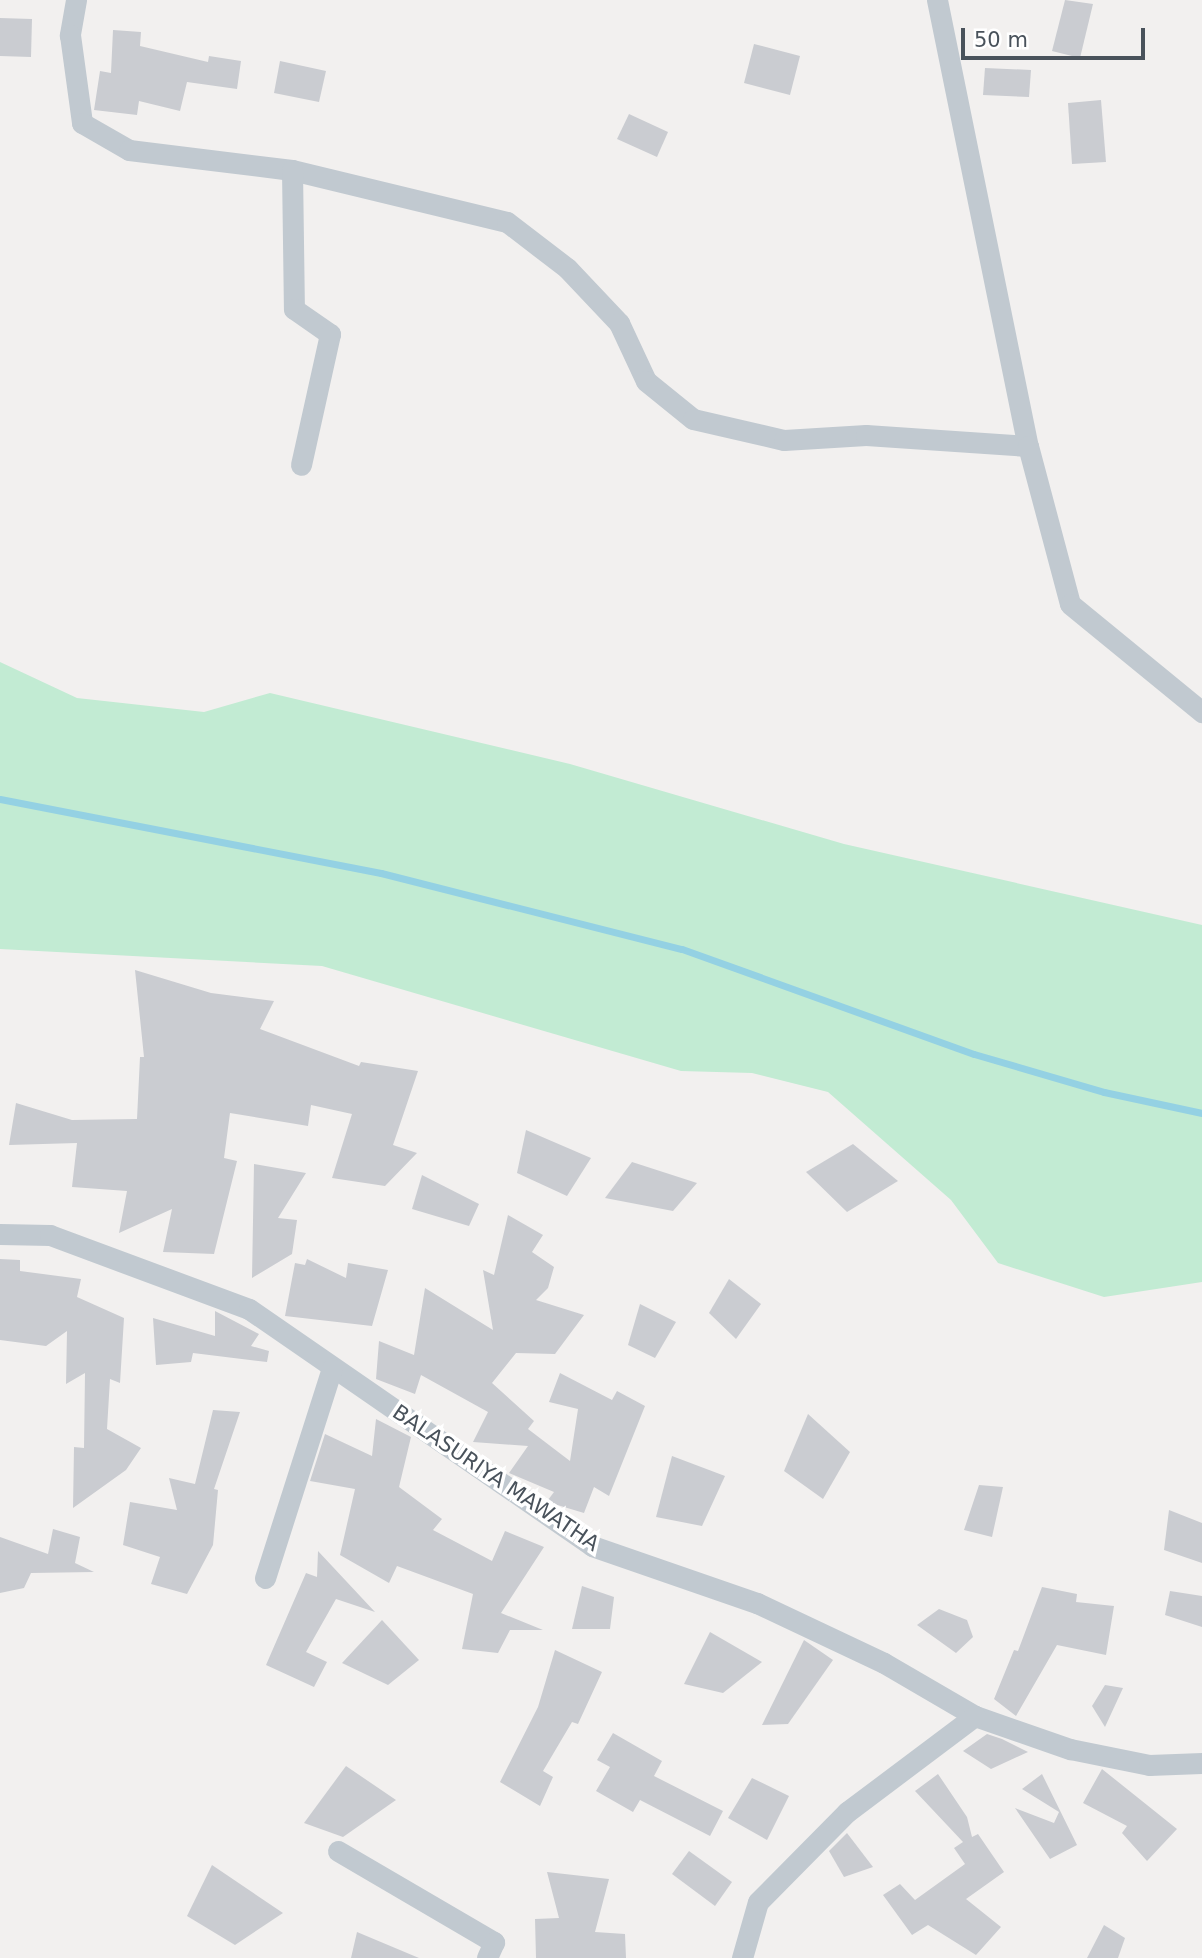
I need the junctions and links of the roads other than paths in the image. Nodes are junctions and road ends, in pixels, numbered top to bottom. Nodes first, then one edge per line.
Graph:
1 (76, 0) edge
2 (937, 0) edge
3 (292, 170) junction
4 (1028, 446) junction
5 (301, 465) dead end
6 (1202, 712) edge
7 (0, 1234) edge
8 (332, 1368) junction
9 (265, 1577) dead end
10 (975, 1716) junction
11 (1202, 1763) edge
12 (338, 1851) dead end
13 (487, 1958) edge
14 (742, 1958) edge

1 - 3 street
2 - 4 street
3 - 4 street
3 - 5 street
4 - 6 street
7 - 8 street, BALASURIYA MAWATHA
8 - 9 street
8 - 10 street, BALASURIYA MAWATHA
10 - 11 street, BALASURIYA MAWATHA
10 - 14 street
12 - 13 street

